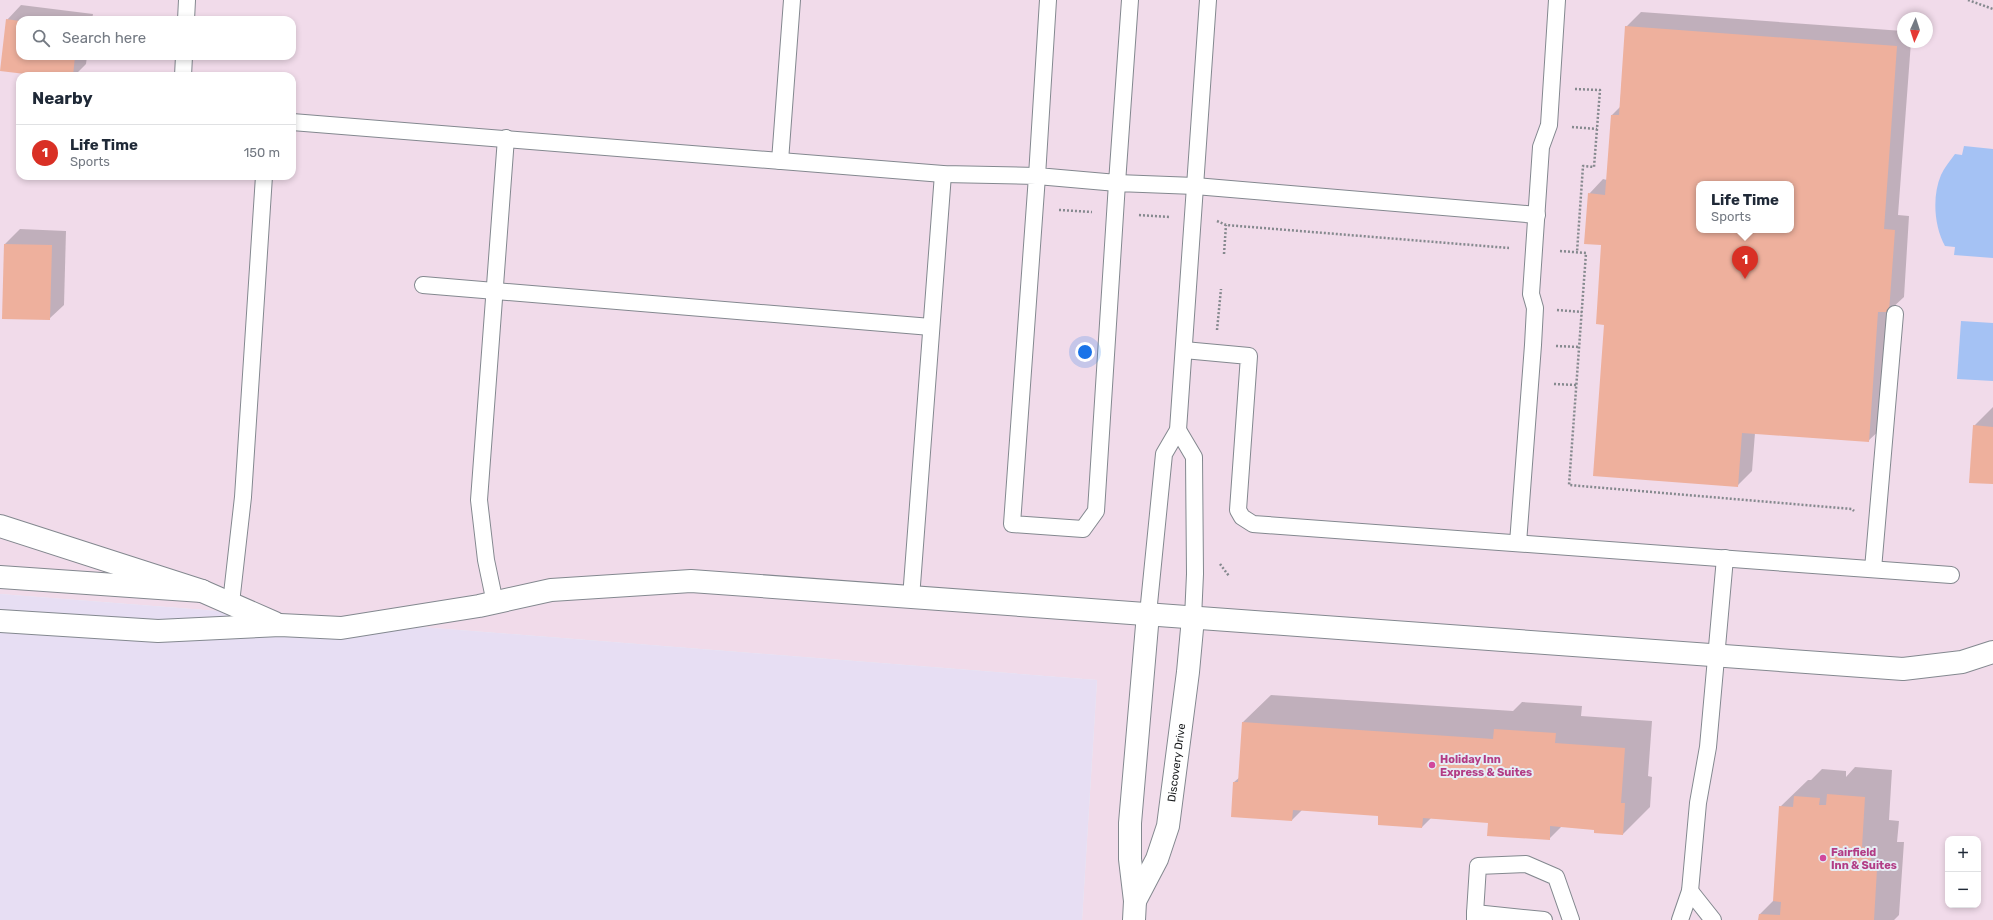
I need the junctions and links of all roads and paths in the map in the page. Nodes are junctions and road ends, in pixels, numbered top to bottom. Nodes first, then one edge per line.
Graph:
1 (187, 0) edge
2 (792, 0) edge
3 (1048, 0) edge
4 (1130, 0) edge
5 (1208, 0) edge
6 (1558, 0) edge
7 (1968, 0) edge
8 (1993, 9) edge
9 (186, 16) edge
10 (184, 60) edge
11 (183, 72) edge
12 (1600, 90) dead end
13 (296, 122) edge
14 (506, 138) junction
15 (780, 161) junction
16 (943, 174) junction
17 (1037, 176) junction
18 (264, 180) edge
19 (1117, 183) junction
20 (1195, 186) junction
21 (1052, 209) dead end
22 (1098, 212) dead end
23 (1132, 215) dead end
24 (1537, 215) junction
25 (1173, 218) dead end
26 (1216, 221) dead end
27 (1226, 225) junction
28 (1509, 248) dead end
29 (1560, 251) dead end
30 (1577, 252) junction
31 (1224, 254) dead end
32 (423, 285) dead end
33 (1221, 289) dead end
34 (495, 292) junction
35 (1895, 314) dead end
36 (932, 328) junction
37 (1217, 334) dead end
38 (1184, 350) junction
39 (1178, 430) junction
40 (0, 526) edge
41 (1876, 532) junction
42 (1518, 543) junction
43 (1725, 558) junction
44 (1873, 569) junction
45 (1951, 575) dead end
46 (0, 577) edge
47 (202, 591) junction
48 (912, 598) junction
49 (231, 603) junction
50 (495, 603) junction
51 (1148, 614) junction
52 (1193, 618) junction
53 (0, 621) edge
54 (280, 625) junction
55 (1993, 652) edge
56 (1715, 656) junction
57 (1690, 890) junction
58 (1135, 910) edge
59 (1475, 917) edge
60 (1544, 920) edge
61 (1571, 920) edge
62 (1680, 920) edge
63 (1713, 920) edge

1 - 9 lane
2 - 15 lane
3 - 17 lane
4 - 19 lane
5 - 20 lane
6 - 24 lane
7 - 8 path
10 - 11 lane
12 - 30 path
13 - 14 lane
14 - 15 lane
14 - 34 lane
15 - 16 lane
16 - 17 lane
16 - 36 lane
17 - 19 lane
17 - 19 lane
18 - 49 lane
19 - 20 lane
20 - 24 lane
20 - 38 lane
21 - 22 path
23 - 25 path
24 - 42 lane
26 - 27 path
27 - 28 path
27 - 31 path
29 - 30 path
30 - 41 path
32 - 34 lane
33 - 37 path
34 - 36 lane
34 - 50 lane
35 - 41 lane
36 - 48 lane
38 - 39 lane
38 - 42 lane
39 - 51 lane
39 - 52 lane
40 - 47 street
41 - 44 lane
42 - 43 lane
43 - 44 lane
43 - 56 lane
44 - 45 lane
46 - 47 street
47 - 49 street
48 - 50 street
48 - 51 street
49 - 54 street
50 - 54 street
51 - 52 street
51 - 58 street, Discovery Drive
52 - 56 street
52 - 58 street, Discovery Drive
53 - 54 street
55 - 56 street
56 - 57 lane
57 - 62 lane
57 - 63 lane
59 - 60 lane
59 - 61 lane

